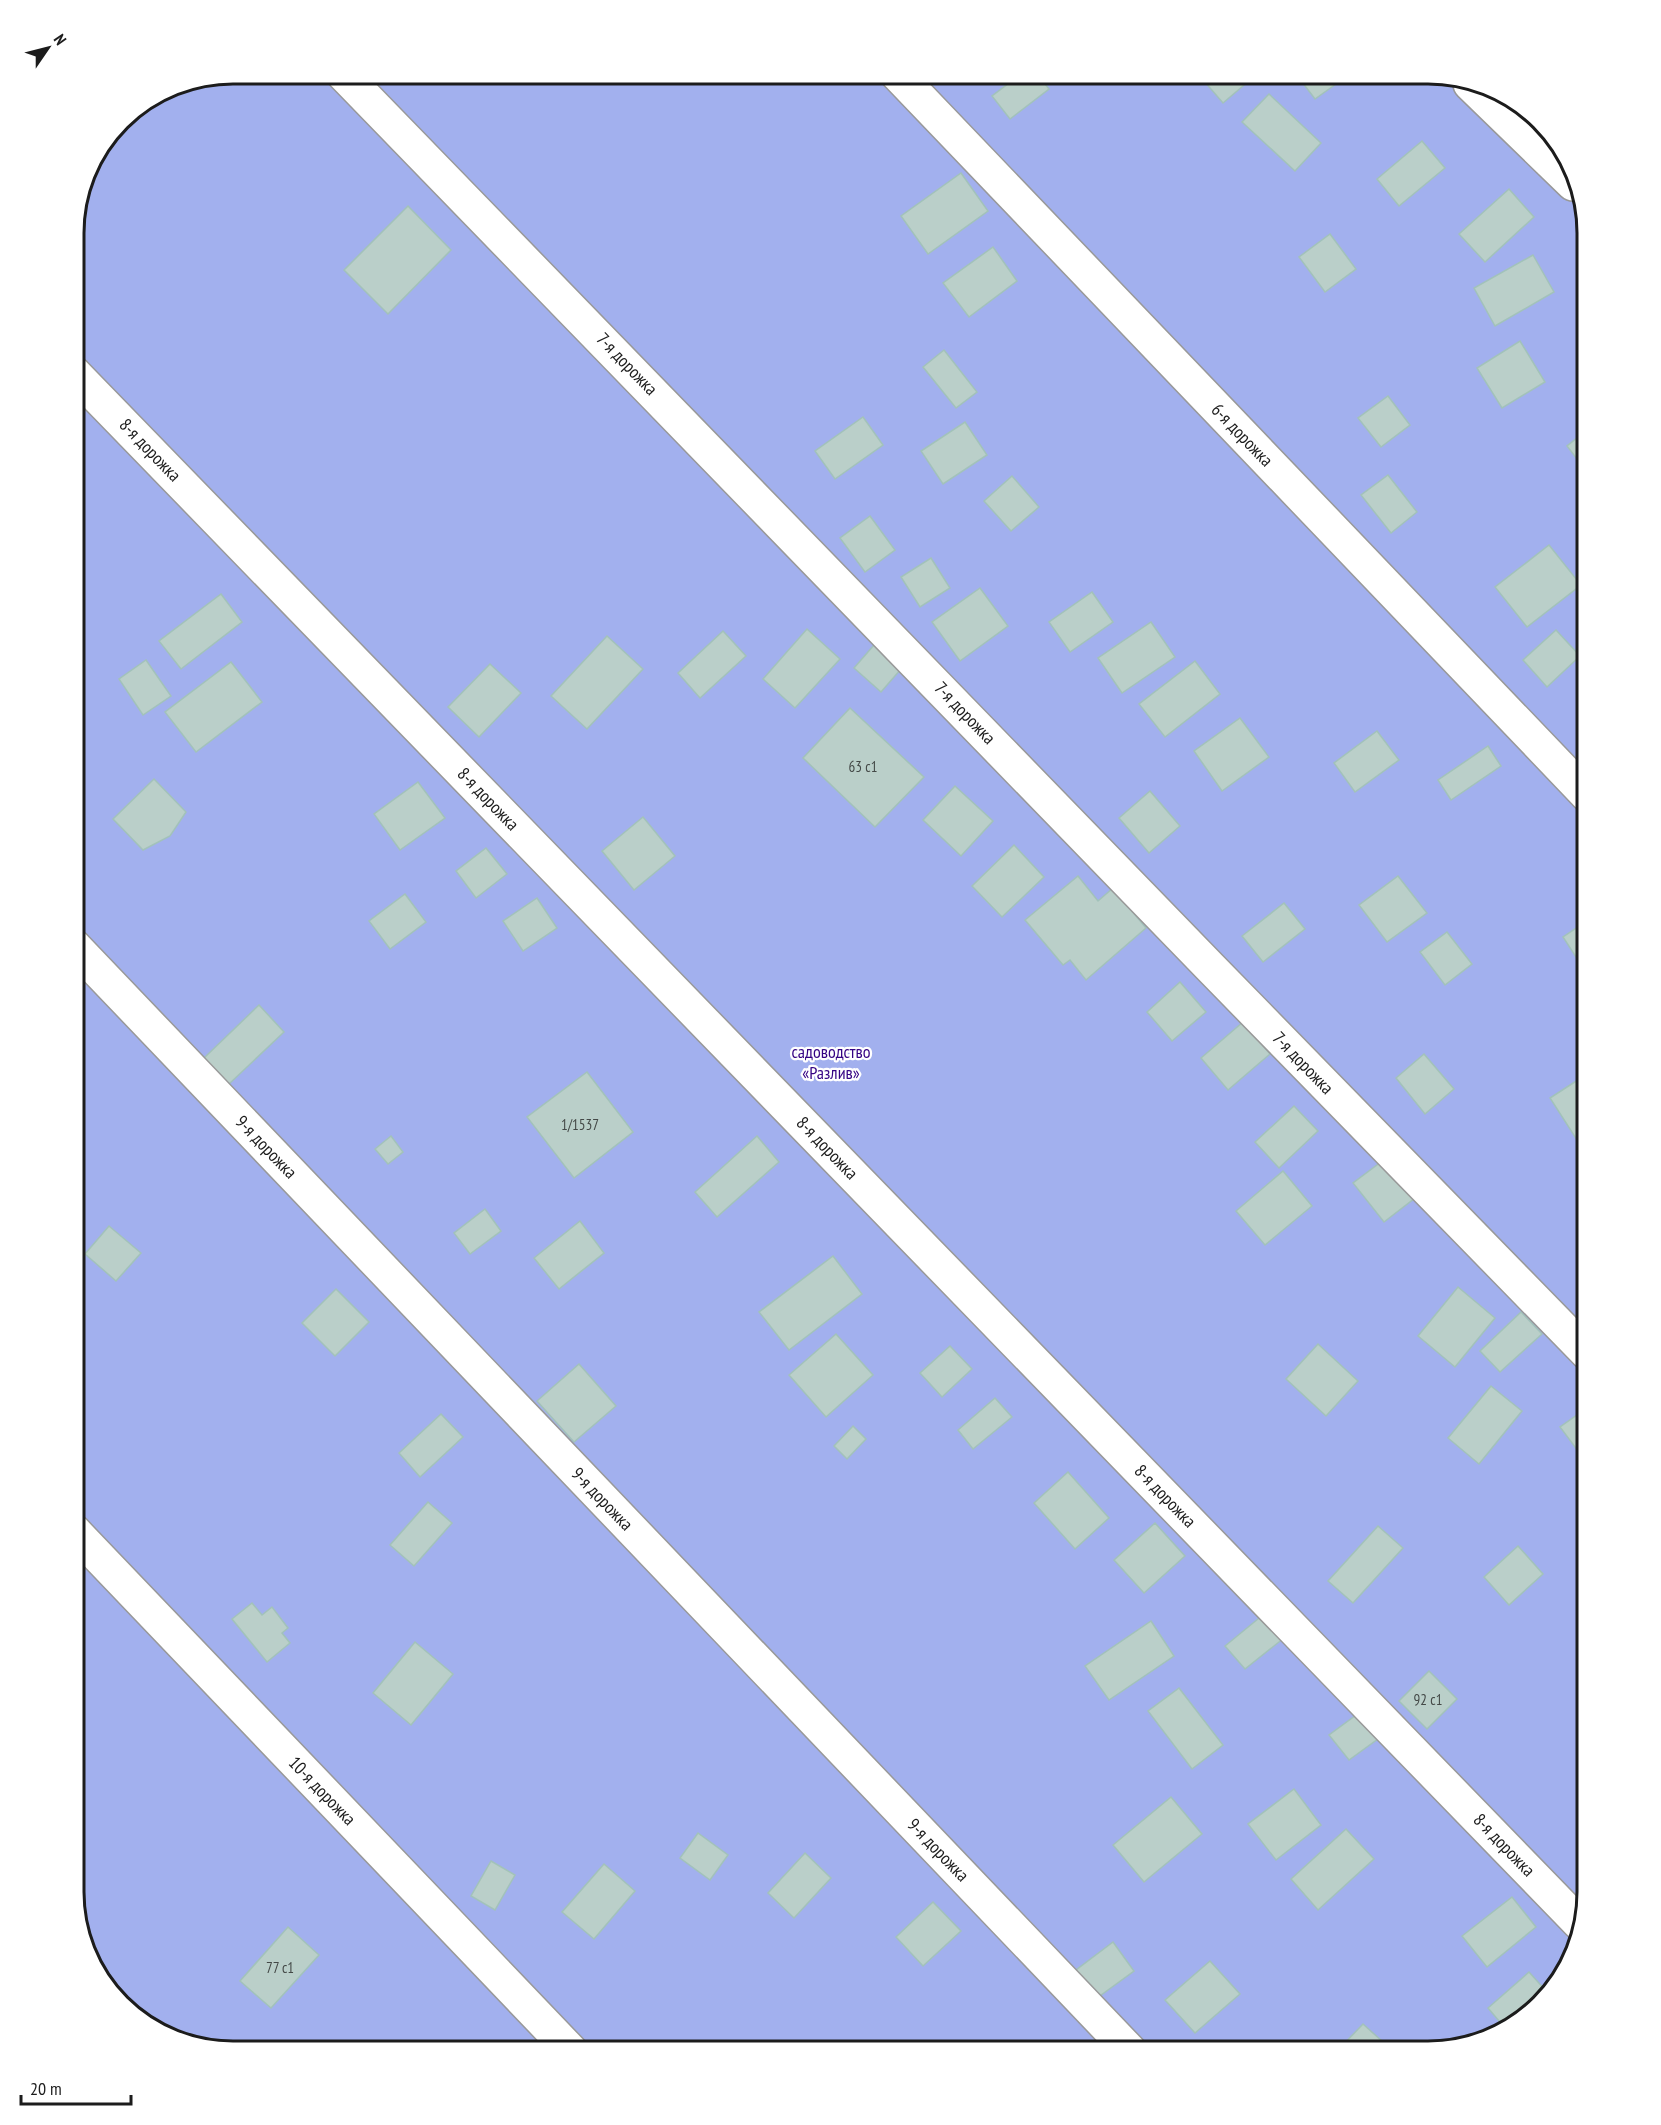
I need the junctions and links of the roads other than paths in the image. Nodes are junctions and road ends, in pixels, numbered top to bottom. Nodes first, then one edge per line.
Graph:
1 (353, 84) edge
2 (907, 84) edge
3 (1480, 93) edge
4 (1567, 178) edge
5 (84, 383) edge
6 (1577, 785) edge
7 (84, 956) edge
8 (1577, 1343) edge
9 (84, 1541) edge
10 (1574, 1918) edge
11 (561, 2041) edge
12 (1119, 2041) edge

1 - 8 street, 7-я дорожка
2 - 6 street, 6-я дорожка
3 - 4 street
5 - 10 street, 8-я дорожка
7 - 12 street, 9-я дорожка
9 - 11 street, 10-я дорожка

